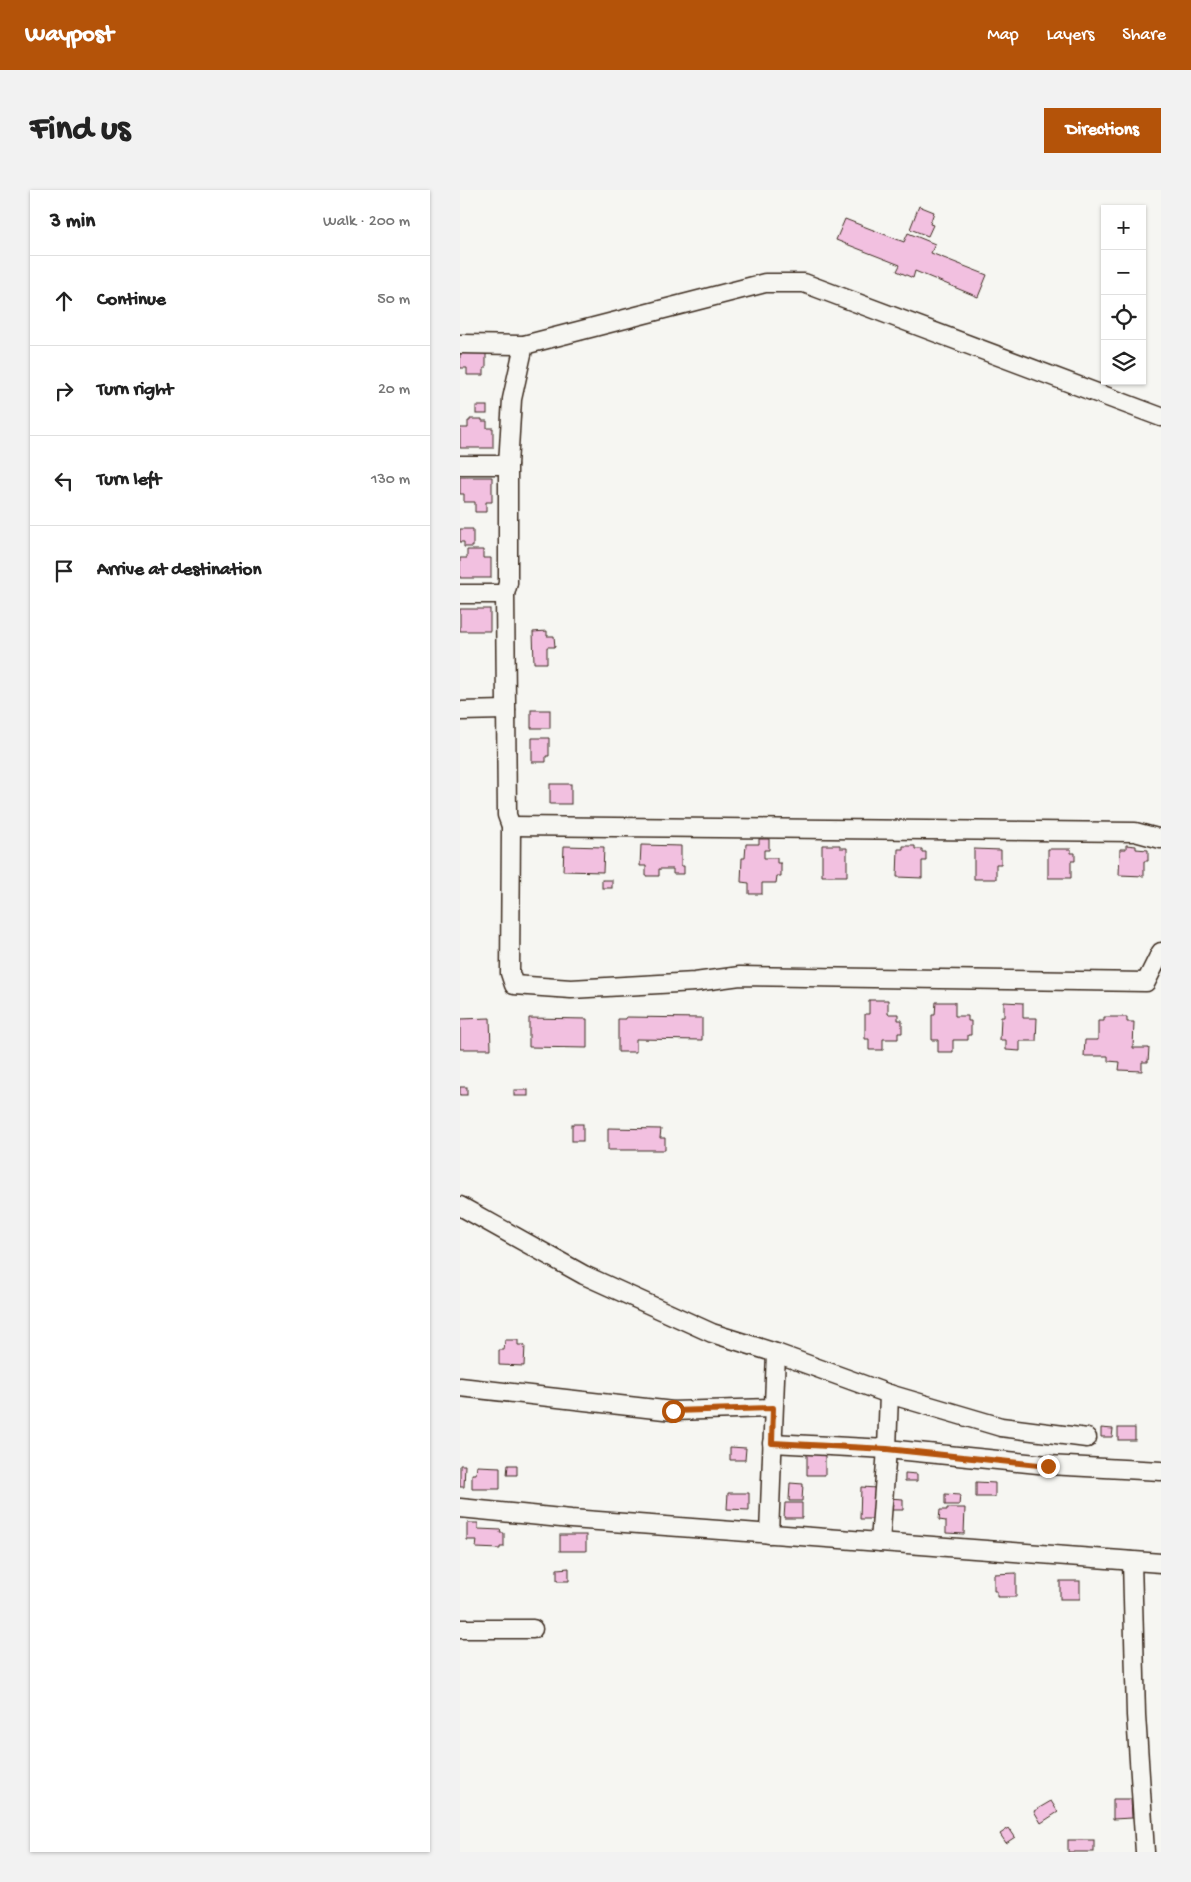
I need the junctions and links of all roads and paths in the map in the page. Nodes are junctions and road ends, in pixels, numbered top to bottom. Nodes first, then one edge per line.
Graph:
1 (460, 344) edge
2 (524, 344) junction
3 (1161, 417) edge
4 (460, 465) edge
5 (508, 465) junction
6 (460, 594) edge
7 (505, 594) junction
8 (506, 710) junction
9 (460, 711) edge
10 (511, 826) junction
11 (1161, 839) edge
12 (1161, 952) edge
13 (460, 1206) edge
14 (776, 1353) junction
15 (460, 1386) edge
16 (889, 1394) junction
17 (773, 1408) junction
18 (1087, 1438) dead end
19 (772, 1443) junction
20 (887, 1449) junction
21 (1161, 1471) edge
22 (460, 1508) edge
23 (769, 1534) junction
24 (880, 1542) junction
25 (1132, 1561) junction
26 (1161, 1563) edge
27 (460, 1629) edge
28 (533, 1629) dead end
29 (1145, 1852) edge

1 - 2 street
2 - 3 street
2 - 5 street
4 - 5 street
5 - 7 street
6 - 7 street
7 - 8 street
8 - 9 street
8 - 10 street
10 - 11 street
10 - 12 street
13 - 14 street
14 - 16 street
14 - 17 street
15 - 17 street
16 - 18 street
16 - 20 street
17 - 19 street
19 - 20 street
19 - 23 street
20 - 21 street
20 - 24 street
22 - 23 street
23 - 24 street
24 - 25 street
25 - 26 street
25 - 29 street
27 - 28 street

